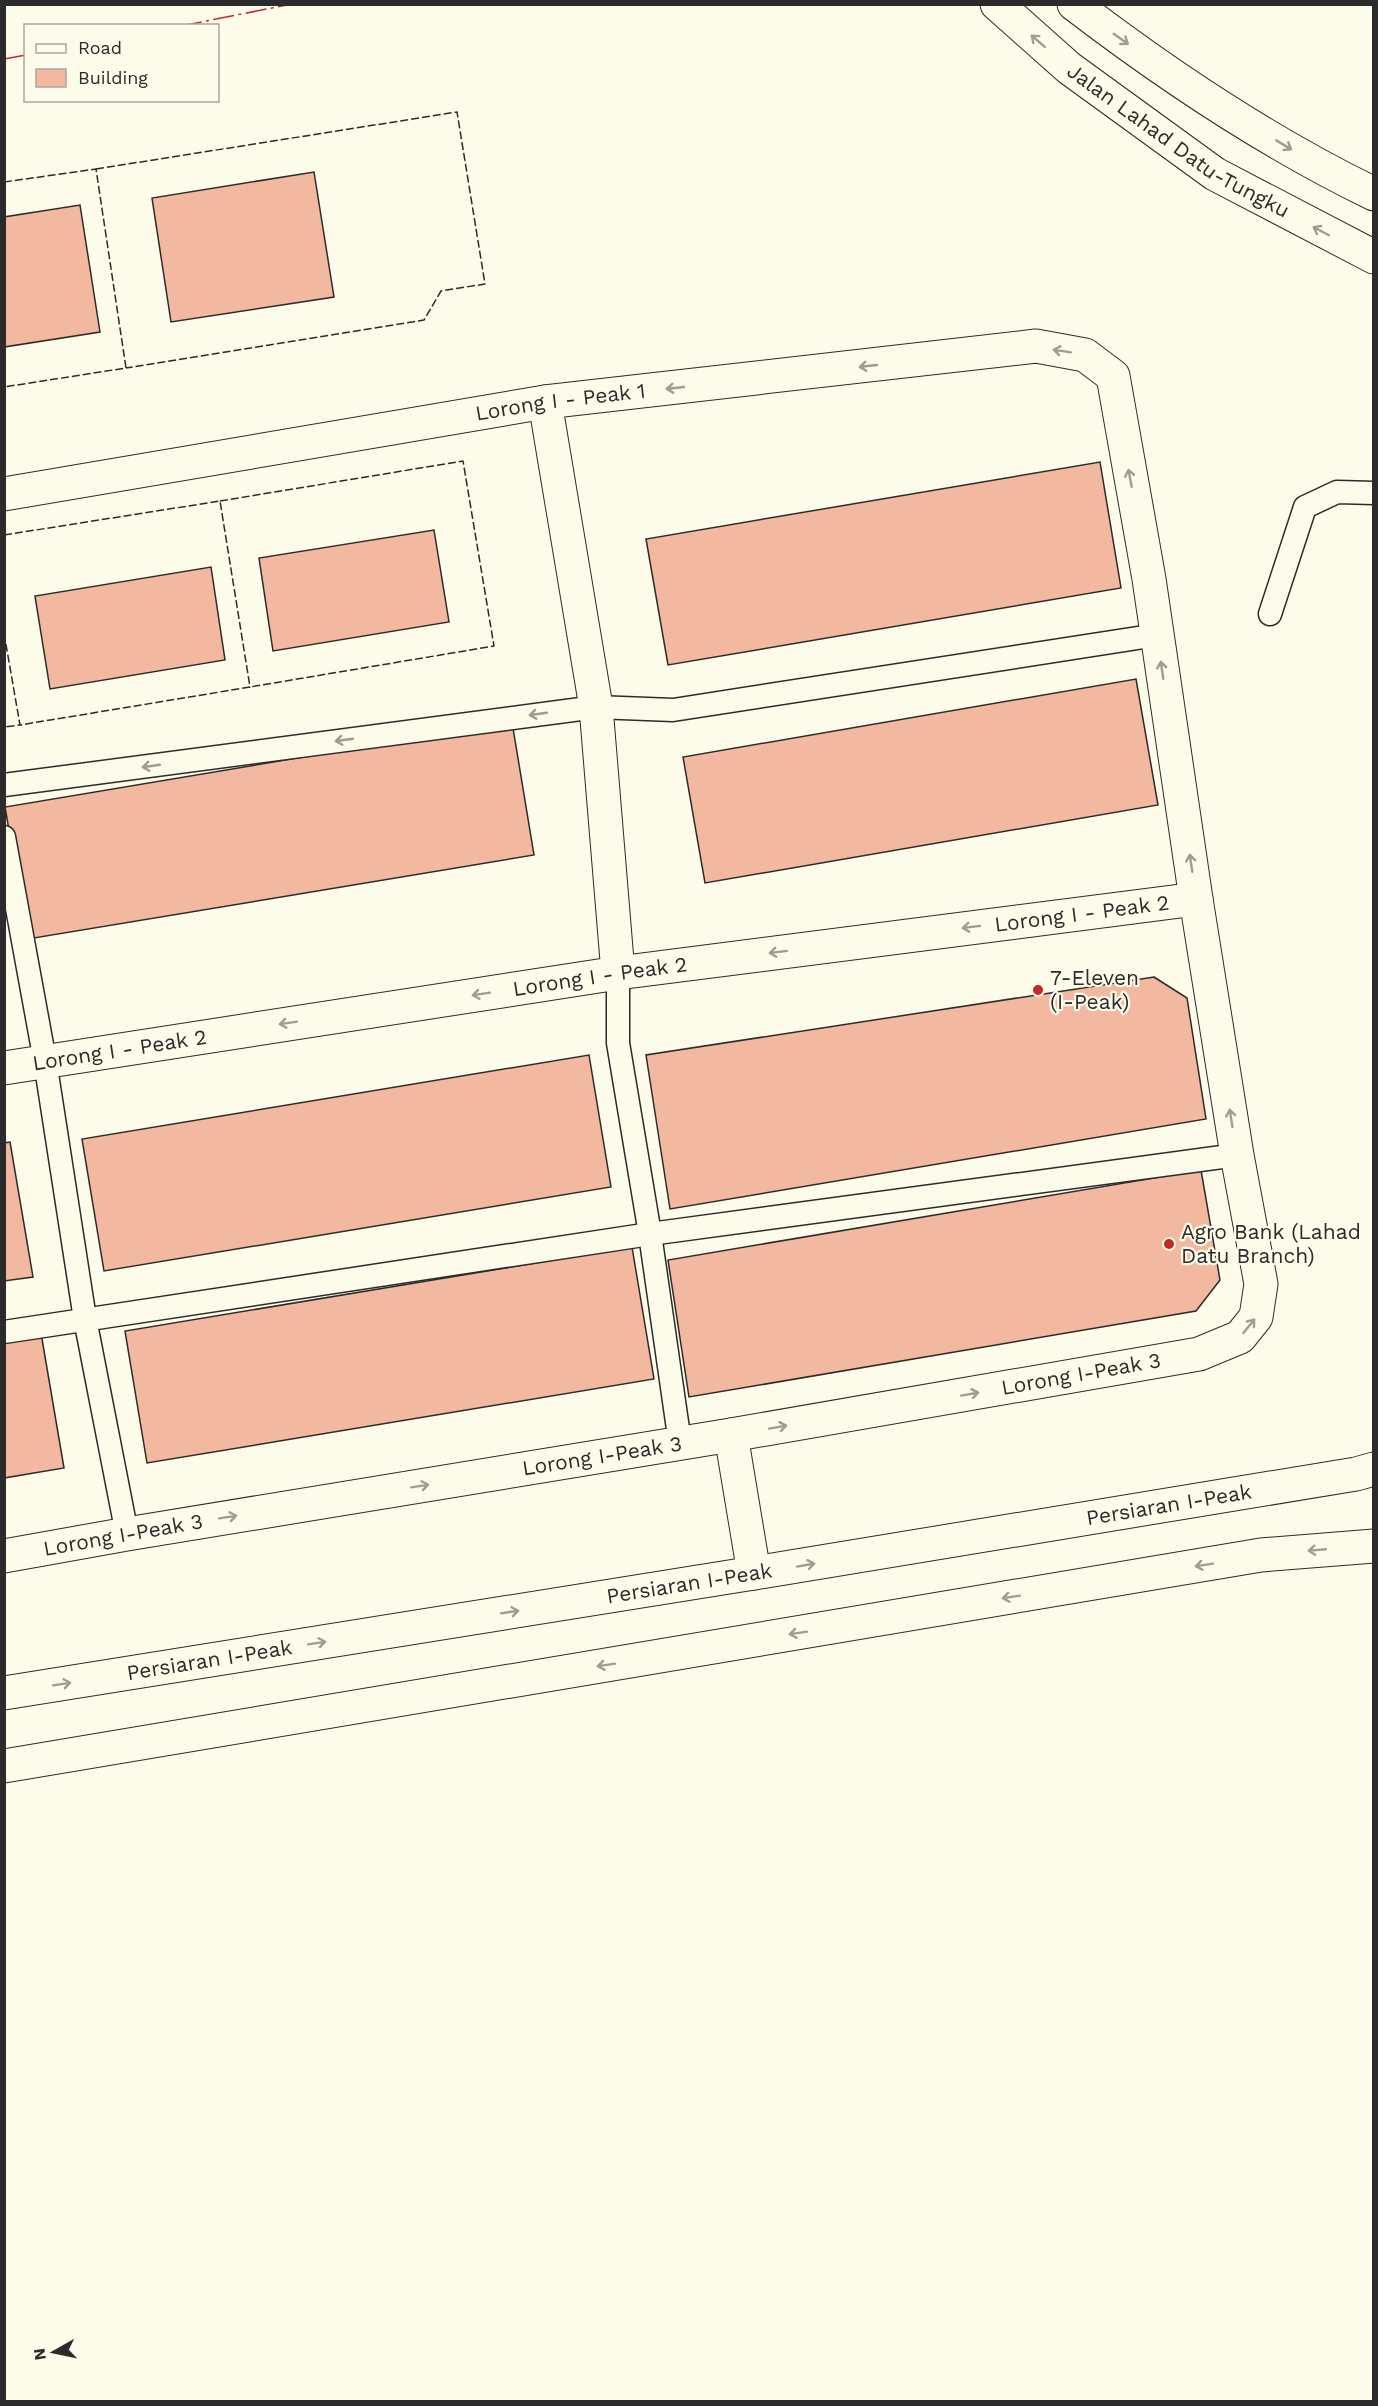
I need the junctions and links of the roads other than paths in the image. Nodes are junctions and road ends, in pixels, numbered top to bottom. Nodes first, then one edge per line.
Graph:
1 (997, 4) edge
2 (1090, 10) edge
3 (1374, 194) edge
4 (1374, 257) edge
5 (1113, 376) joint
6 (545, 402) junction
7 (1374, 493) edge
8 (4, 494) edge
9 (1270, 614) dead end
10 (1157, 635) junction
11 (596, 707) junction
12 (4, 785) edge
13 (4, 837) edge
14 (1196, 899) junction
15 (618, 973) junction
16 (45, 1061) junction
17 (4, 1068) edge
18 (1237, 1155) junction
19 (650, 1234) junction
20 (85, 1319) junction
21 (4, 1332) edge
22 (731, 1436) junction
23 (680, 1443) junction
24 (1374, 1469) edge
25 (127, 1534) junction
26 (1374, 1546) edge
27 (4, 1556) edge
28 (754, 1573) junction
29 (4, 1693) edge
30 (4, 1766) edge

4 -> 1 street, Jalan Lahad Datu-Tungku
2 -> 3 street
5 -> 6 street, Lorong I - Peak 1
10 -> 5 street, Lorong I-Peak 3
6 - 8 street, Lorong I - Peak 1
6 - 11 street
7 - 9 lane
10 - 11 lane
14 -> 10 street, Lorong I-Peak 3
11 -> 12 lane
11 - 15 street
13 - 16 lane
14 -> 15 street, Lorong I - Peak 2
18 -> 14 street, Lorong I-Peak 3
15 -> 16 street, Lorong I - Peak 2
15 - 19 lane
16 - 17 street, Lorong I - Peak 2
16 - 20 lane
18 - 19 lane
22 -> 18 street, Lorong I-Peak 3
19 - 20 lane
19 - 23 lane
20 - 21 lane
20 - 25 lane
22 - 23 street, Lorong I-Peak 3
22 - 28 street
25 -> 23 street, Lorong I-Peak 3
28 -> 24 street, Persiaran I-Peak
25 - 27 street, Lorong I-Peak 3
26 -> 30 street
29 -> 28 street, Persiaran I-Peak

